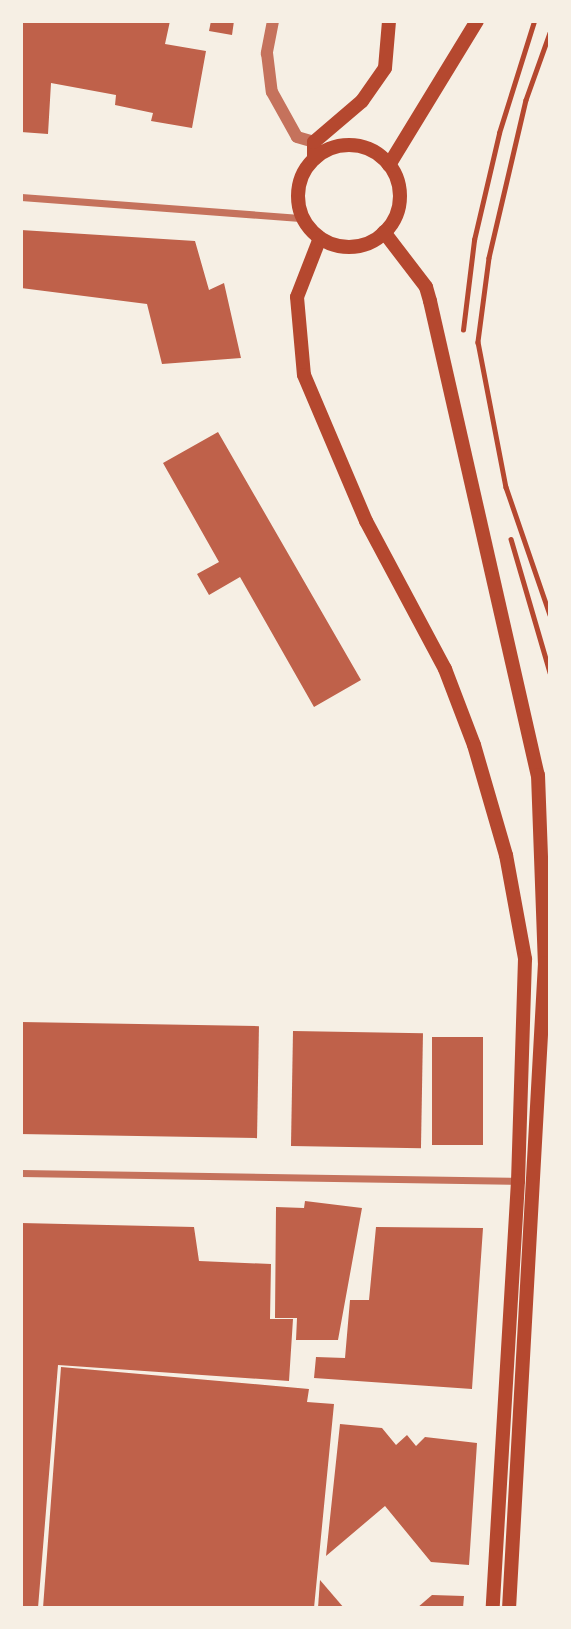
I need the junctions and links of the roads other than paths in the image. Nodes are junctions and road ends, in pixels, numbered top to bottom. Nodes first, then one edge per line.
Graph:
1 (273, 21) edge
2 (389, 21) edge
3 (477, 21) edge
4 (314, 142) junction
5 (314, 159) junction
6 (388, 164) junction
7 (21, 197) edge
8 (303, 218) junction
9 (384, 232) junction
10 (320, 238) junction
11 (21, 1173) edge
12 (518, 1181) junction
13 (494, 1608) edge
14 (509, 1608) edge

1 - 4 street
2 - 4 main road
3 - 6 main road
4 - 5 main road
5 - 6 main road
5 - 8 main road
6 - 9 main road
7 - 8 street
8 - 10 main road
9 - 10 main road
9 - 14 main road
10 - 12 main road
11 - 12 street
12 - 13 main road

